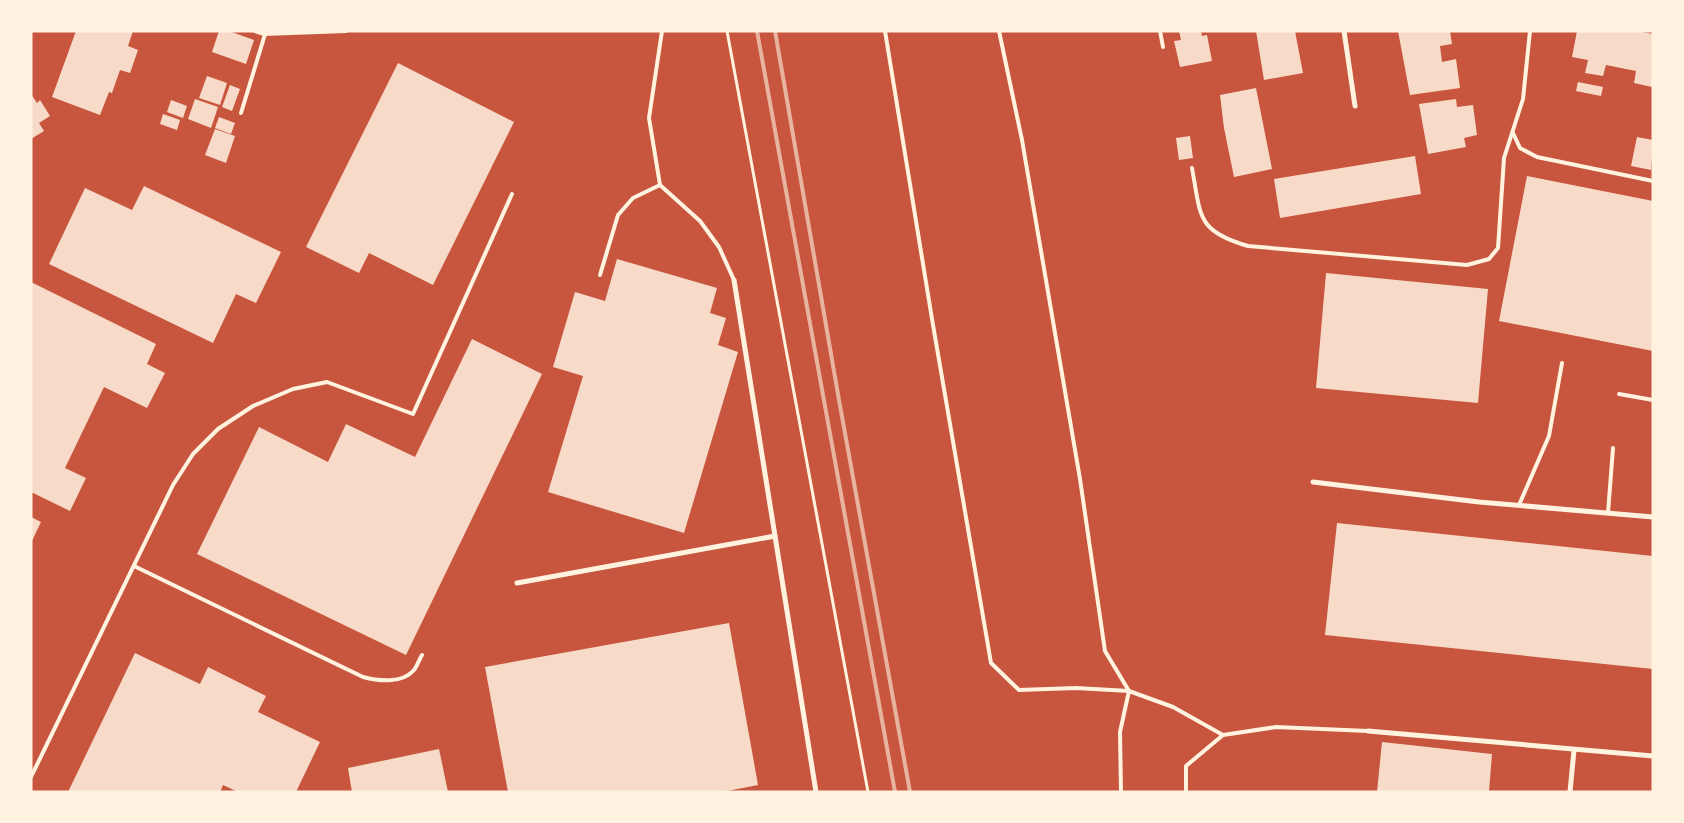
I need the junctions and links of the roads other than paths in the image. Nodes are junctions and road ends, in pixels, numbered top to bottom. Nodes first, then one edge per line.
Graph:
1 (255, 31) edge
2 (346, 31) edge
3 (662, 31) edge
4 (885, 31) edge
5 (998, 31) edge
6 (1160, 31) edge
7 (1344, 31) edge
8 (1530, 31) edge
9 (265, 33) edge
10 (1163, 47) dead end
11 (1355, 106) dead end
12 (240, 113) dead end
13 (1513, 133) junction
14 (1192, 168) dead end
15 (1653, 181) edge
16 (660, 185) junction
17 (512, 194) dead end
18 (600, 275) dead end
19 (734, 280) joint
20 (1562, 363) dead end
21 (1619, 394) dead end
22 (1653, 400) edge
23 (1613, 448) dead end
24 (1313, 482) dead end
25 (1519, 505) junction
26 (1608, 513) junction
27 (1653, 517) edge
28 (775, 536) junction
29 (134, 566) junction
30 (517, 583) dead end
31 (422, 655) dead end
32 (1129, 691) junction
33 (1368, 731) joint
34 (1223, 735) junction
35 (1574, 750) junction
36 (1653, 756) edge
37 (31, 777) edge
38 (816, 792) edge
39 (1121, 792) edge
40 (1186, 792) edge
41 (1570, 792) edge

1 - 9 lane
2 - 9 lane
3 - 16 lane
4 - 32 lane
5 - 32 lane
6 - 10 lane
7 - 11 street
8 - 13 lane
9 - 12 lane
13 - 14 lane
13 - 15 lane
16 - 18 lane
16 - 19 lane
17 - 29 lane
19 - 28 street
20 - 25 lane
21 - 22 lane
23 - 26 lane
24 - 25 street
25 - 26 street
26 - 27 street
28 - 30 street
28 - 38 street
29 - 31 lane
29 - 37 lane
32 - 34 lane
32 - 39 lane
33 - 34 lane
33 - 35 street
34 - 40 lane
35 - 36 street
35 - 41 street

